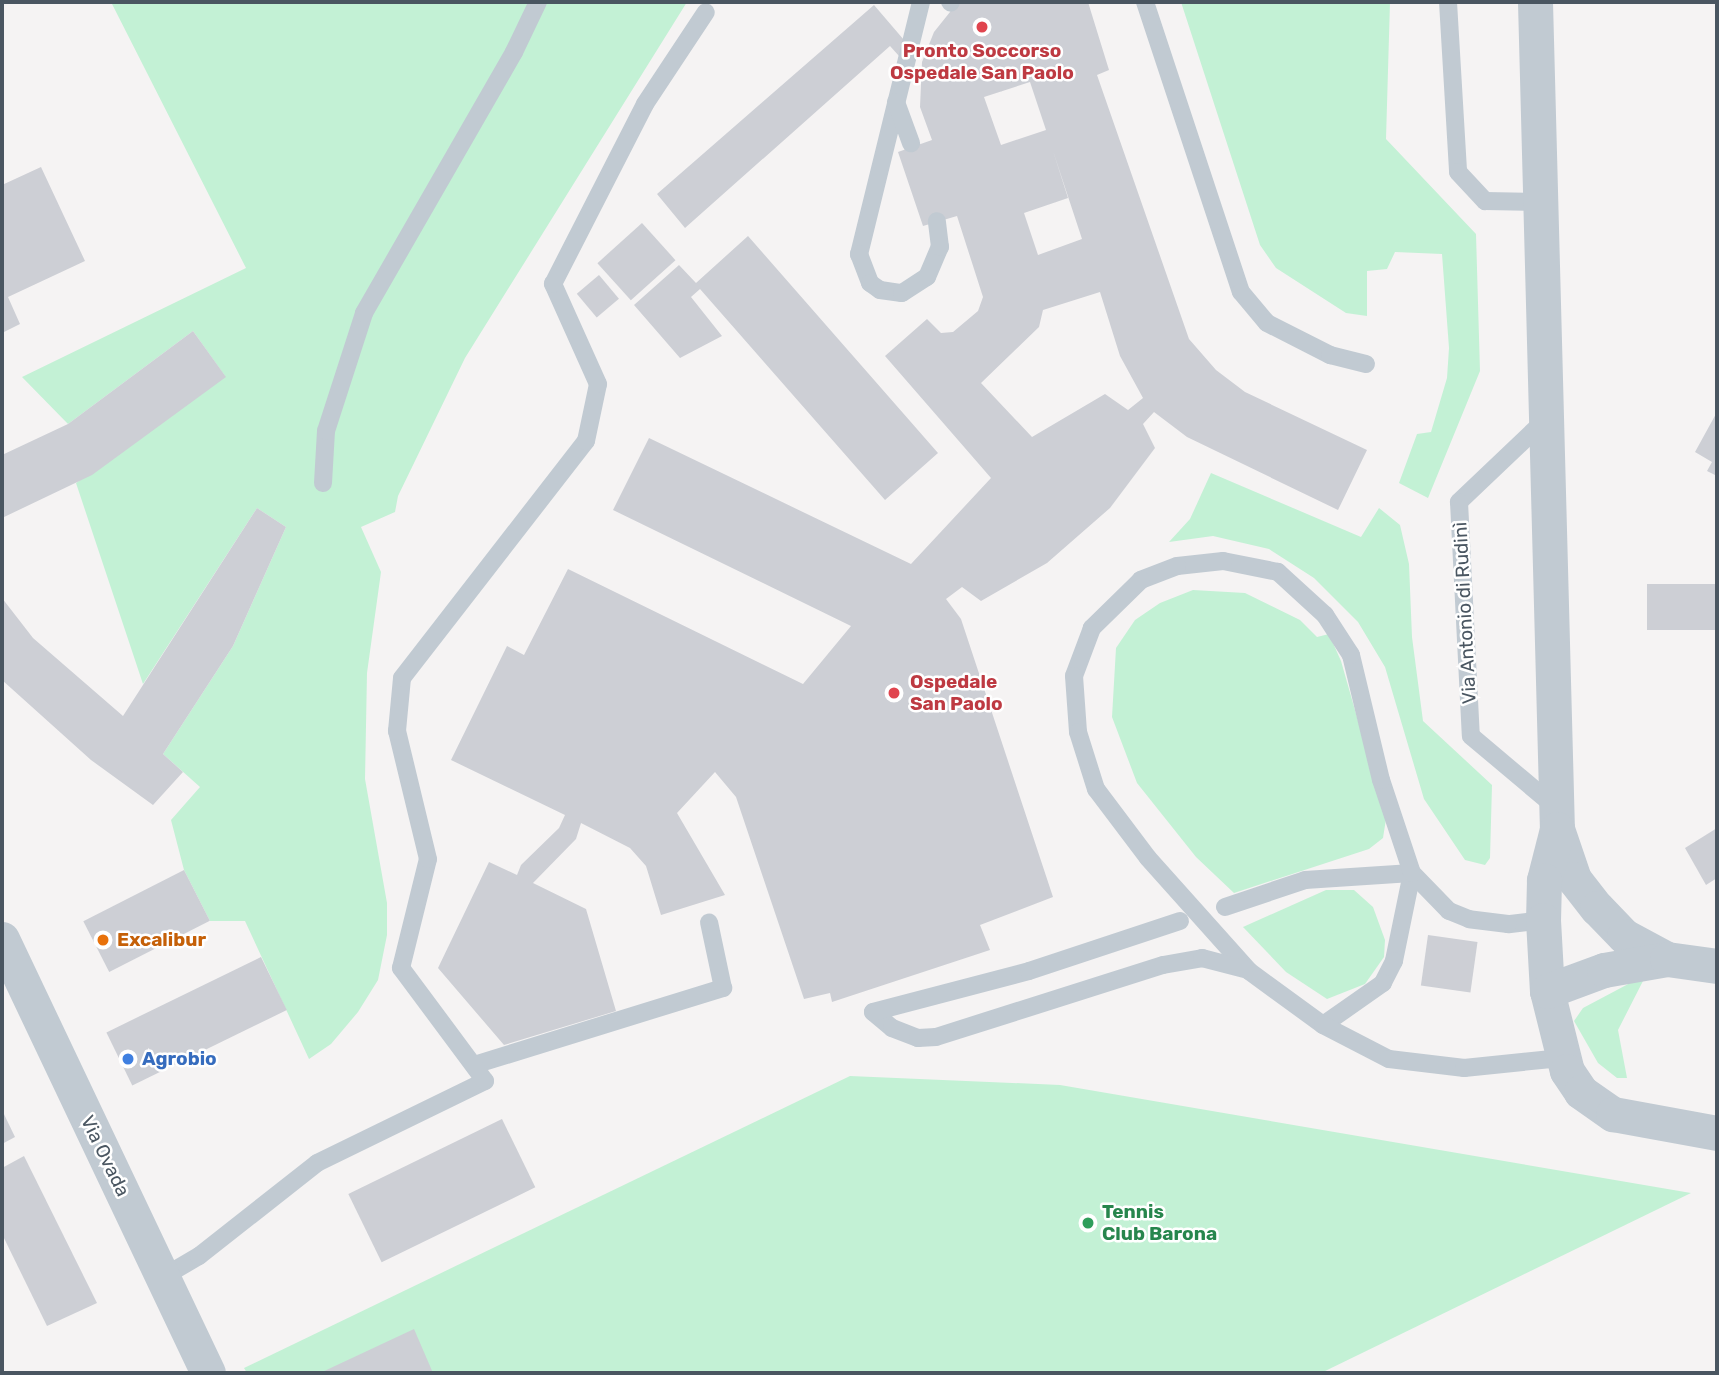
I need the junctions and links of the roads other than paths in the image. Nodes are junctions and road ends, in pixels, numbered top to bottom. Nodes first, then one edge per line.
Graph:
1 (538, 2) edge
2 (921, 2) edge
3 (1145, 2) edge
4 (1448, 2) edge
5 (1538, 8) edge
6 (706, 12) dead end
7 (896, 102) junction
8 (911, 144) dead end
9 (1542, 202) junction
10 (937, 221) dead end
11 (1366, 364) dead end
12 (1547, 417) junction
13 (323, 483) dead end
14 (1556, 818) junction
15 (1412, 873) junction
16 (1225, 906) dead end
17 (1543, 920) junction
18 (1180, 921) dead end
19 (709, 922) dead end
20 (2, 939) edge
21 (1667, 959) junction
22 (1717, 966) edge
23 (1249, 971) junction
24 (1547, 991) junction
25 (1323, 1025) junction
26 (1561, 1058) junction
27 (474, 1065) junction
28 (1717, 1133) edge
29 (163, 1278) junction
30 (208, 1373) edge

1 - 13 lane
2 - 7 lane
3 - 11 lane
4 - 9 lane
5 - 9 street
6 - 27 lane
7 - 8 lane
7 - 10 lane
9 - 12 street
12 - 14 street
12 - 14 lane, Via Antonio di Rudinì
14 - 17 street
14 - 21 street
15 - 16 lane
15 - 17 lane
15 - 23 lane
15 - 25 lane
17 - 24 street
18 - 23 lane
19 - 27 lane
20 - 29 street, Via Ovada
21 - 22 street
21 - 24 street
23 - 25 lane
24 - 26 street
25 - 26 lane
26 - 28 street
27 - 29 lane
29 - 30 street, Via Ovada

